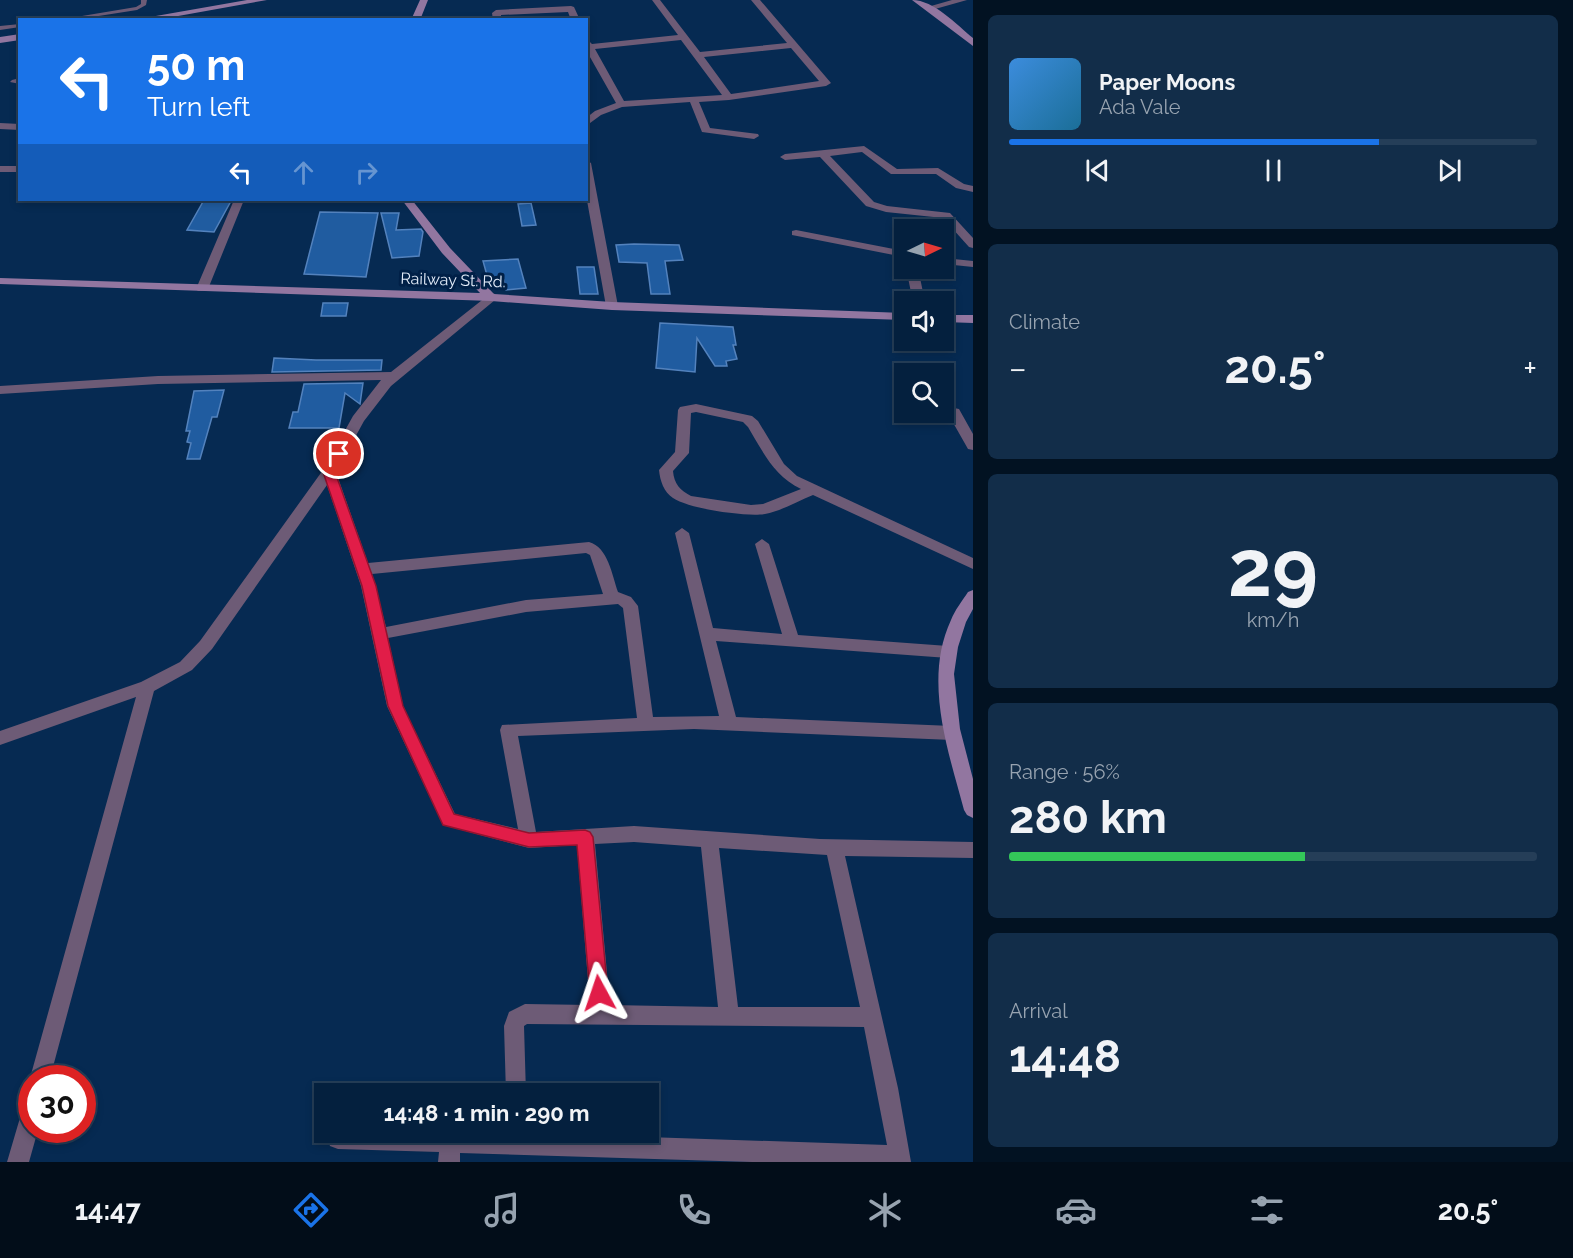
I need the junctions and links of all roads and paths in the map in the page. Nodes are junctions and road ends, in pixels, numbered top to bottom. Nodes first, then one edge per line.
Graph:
1 (144, 0) edge
2 (263, 0) edge
3 (424, 0) edge
4 (656, 0) edge
5 (755, 0) edge
6 (916, 0) edge
7 (963, 0) edge
8 (224, 4) edge
9 (569, 4) edge
10 (928, 8) junction
11 (73, 18) edge
12 (148, 18) edge
13 (416, 18) edge
14 (497, 18) edge
15 (575, 18) edge
16 (18, 25) edge
17 (0, 28) edge
18 (18, 37) edge
19 (684, 38) junction
20 (0, 40) edge
21 (973, 43) edge
22 (588, 44) edge
23 (794, 45) junction
24 (698, 56) junction
25 (588, 63) edge
26 (599, 63) junction
27 (729, 97) junction
28 (693, 99) junction
29 (621, 104) junction
30 (589, 121) edge
31 (0, 126) edge
32 (18, 127) edge
33 (754, 136) dead end
34 (821, 152) junction
35 (785, 157) dead end
36 (0, 169) edge
37 (18, 170) edge
38 (588, 174) edge
39 (973, 189) edge
40 (240, 201) edge
41 (408, 201) edge
42 (796, 233) dead end
43 (973, 245) edge
44 (894, 252) edge
45 (954, 262) edge
46 (973, 264) edge
47 (0, 281) edge
48 (202, 289) junction
49 (491, 297) junction
50 (612, 306) junction
51 (894, 317) edge
52 (954, 319) edge
53 (973, 320) edge
54 (393, 376) junction
55 (0, 390) edge
56 (954, 412) dead end
57 (973, 446) edge
58 (329, 472) junction
59 (812, 490) junction
60 (682, 533) dead end
61 (762, 544) dead end
62 (973, 564) edge
63 (363, 569) junction
64 (973, 596) edge
65 (612, 598) junction
66 (379, 634) junction
67 (707, 634) junction
68 (792, 641) junction
69 (948, 652) junction
70 (147, 687) junction
71 (646, 724) junction
72 (729, 724) junction
73 (952, 733) junction
74 (0, 738) edge
75 (973, 810) edge
76 (585, 837) junction
77 (709, 839) junction
78 (529, 840) junction
79 (834, 847) junction
80 (973, 850) edge
81 (601, 1015) junction
82 (729, 1017) junction
83 (872, 1017) junction
84 (44, 1065) edge
85 (516, 1083) edge
86 (23, 1143) edge
87 (378, 1143) edge
88 (493, 1143) edge
89 (609, 1143) edge
90 (449, 1152) edge
91 (900, 1159) edge
92 (18, 1162) edge

1 - 11 lane
2 - 8 street
3 - 13 street
4 - 19 street
5 - 23 street
6 - 10 street
7 - 10 street
8 - 12 street
9 - 14 street
9 - 15 street
10 - 21 street
16 - 17 lane
18 - 20 street
19 - 22 street
19 - 24 street
22 - 26 street
23 - 24 street
23 - 27 street
24 - 27 street
25 - 26 street
26 - 29 street
27 - 28 street
28 - 29 street
28 - 33 street
29 - 30 street
31 - 32 street
34 - 35 street
34 - 39 street
34 - 43 street
36 - 37 street
38 - 50 street
40 - 48 street
41 - 49 street
42 - 44 street
45 - 46 street
47 - 48 street, Railway St. Rd.
48 - 49 street, Railway St. Rd.
49 - 50 street, Railway St. Rd.
49 - 54 street
50 - 51 street, Railway St. Rd.
52 - 53 street
54 - 55 street
54 - 58 street
56 - 57 street
58 - 63 street
58 - 70 street
59 - 59 street
59 - 62 street
60 - 67 street
61 - 68 street
63 - 65 street
63 - 66 street
64 - 69 street
65 - 66 street
65 - 71 street
66 - 78 street
67 - 68 street
67 - 72 street
68 - 69 street
69 - 73 street
70 - 74 street
70 - 84 street
71 - 72 street
71 - 78 street
72 - 73 street
73 - 75 street
76 - 77 street
76 - 78 street
76 - 81 street
77 - 79 street
77 - 82 street
79 - 80 street
79 - 83 street
81 - 82 street
81 - 85 street
82 - 83 street
83 - 91 street
86 - 92 street
87 - 90 street
88 - 90 street
89 - 91 street

